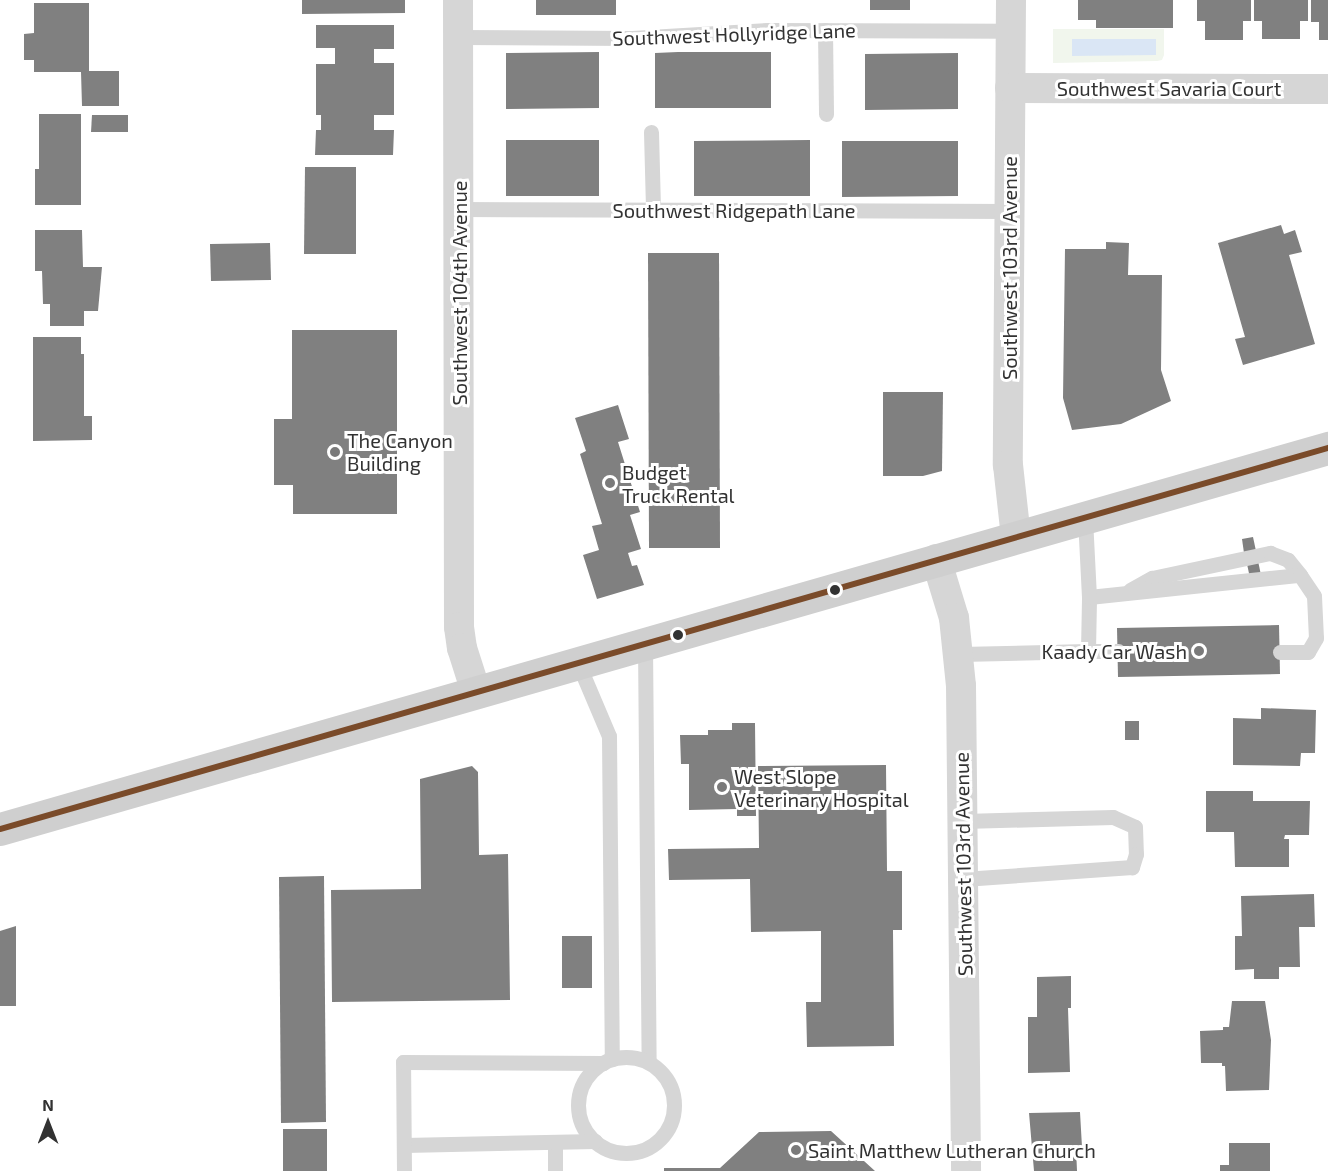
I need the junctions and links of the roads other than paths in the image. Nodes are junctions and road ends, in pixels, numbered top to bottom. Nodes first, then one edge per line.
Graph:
1 (458, 0) edge
2 (1011, 0) edge
3 (825, 30) junction
4 (1010, 31) junction
5 (457, 37) junction
6 (1010, 88) junction
7 (1328, 89) edge
8 (826, 114) dead end
9 (651, 132) dead end
10 (458, 210) junction
11 (653, 210) junction
12 (1010, 211) junction
13 (1328, 448) edge
14 (1085, 517) junction
15 (1016, 537) junction
16 (936, 560) junction
17 (1300, 575) junction
18 (1125, 593) junction
19 (1089, 597) junction
20 (645, 644) junction
21 (1088, 651) junction
22 (1118, 651) dead end
23 (1280, 652) dead end
24 (960, 654) junction
25 (578, 663) junction
26 (476, 692) junction
27 (963, 821) junction
28 (0, 829) edge
29 (963, 879) junction
30 (608, 1061) junction
31 (649, 1062) junction
32 (595, 1141) junction
33 (555, 1142) junction
34 (404, 1145) junction
35 (405, 1171) edge
36 (555, 1171) edge
37 (966, 1171) edge

1 - 5 street, Southwest 104th Avenue
2 - 4 street, Southwest 103rd Avenue
3 - 4 lane, Southwest Hollyridge Lane
3 - 5 lane, Southwest Hollyridge Lane
3 - 8 lane
4 - 6 street, Southwest 103rd Avenue
5 - 10 street, Southwest 104th Avenue
6 - 7 street, Southwest Savaria Court
6 - 12 street, Southwest 103rd Avenue
9 - 11 lane
10 - 11 lane, Southwest Ridgepath Lane
10 - 26 street, Southwest 104th Avenue
11 - 12 lane, Southwest Ridgepath Lane
12 - 15 street, Southwest 103rd Avenue
13 - 14 main road
14 - 15 main road
14 - 19 lane
15 - 16 main road
16 - 20 main road
16 - 24 street, Southwest 103rd Avenue
17 - 18 lane
17 - 18 lane
17 - 23 lane
18 - 19 lane
19 - 21 lane
20 - 25 main road
20 - 31 lane
21 - 22 lane
21 - 24 lane
24 - 27 street, Southwest 103rd Avenue
25 - 26 main road
25 - 30 lane
26 - 28 main road
27 - 29 street, Southwest 103rd Avenue
27 - 29 lane
29 - 37 street, Southwest 103rd Avenue
30 - 31 lane
30 - 32 lane
30 - 34 lane
31 - 32 lane
32 - 33 lane
33 - 34 lane
33 - 36 lane
34 - 35 lane

